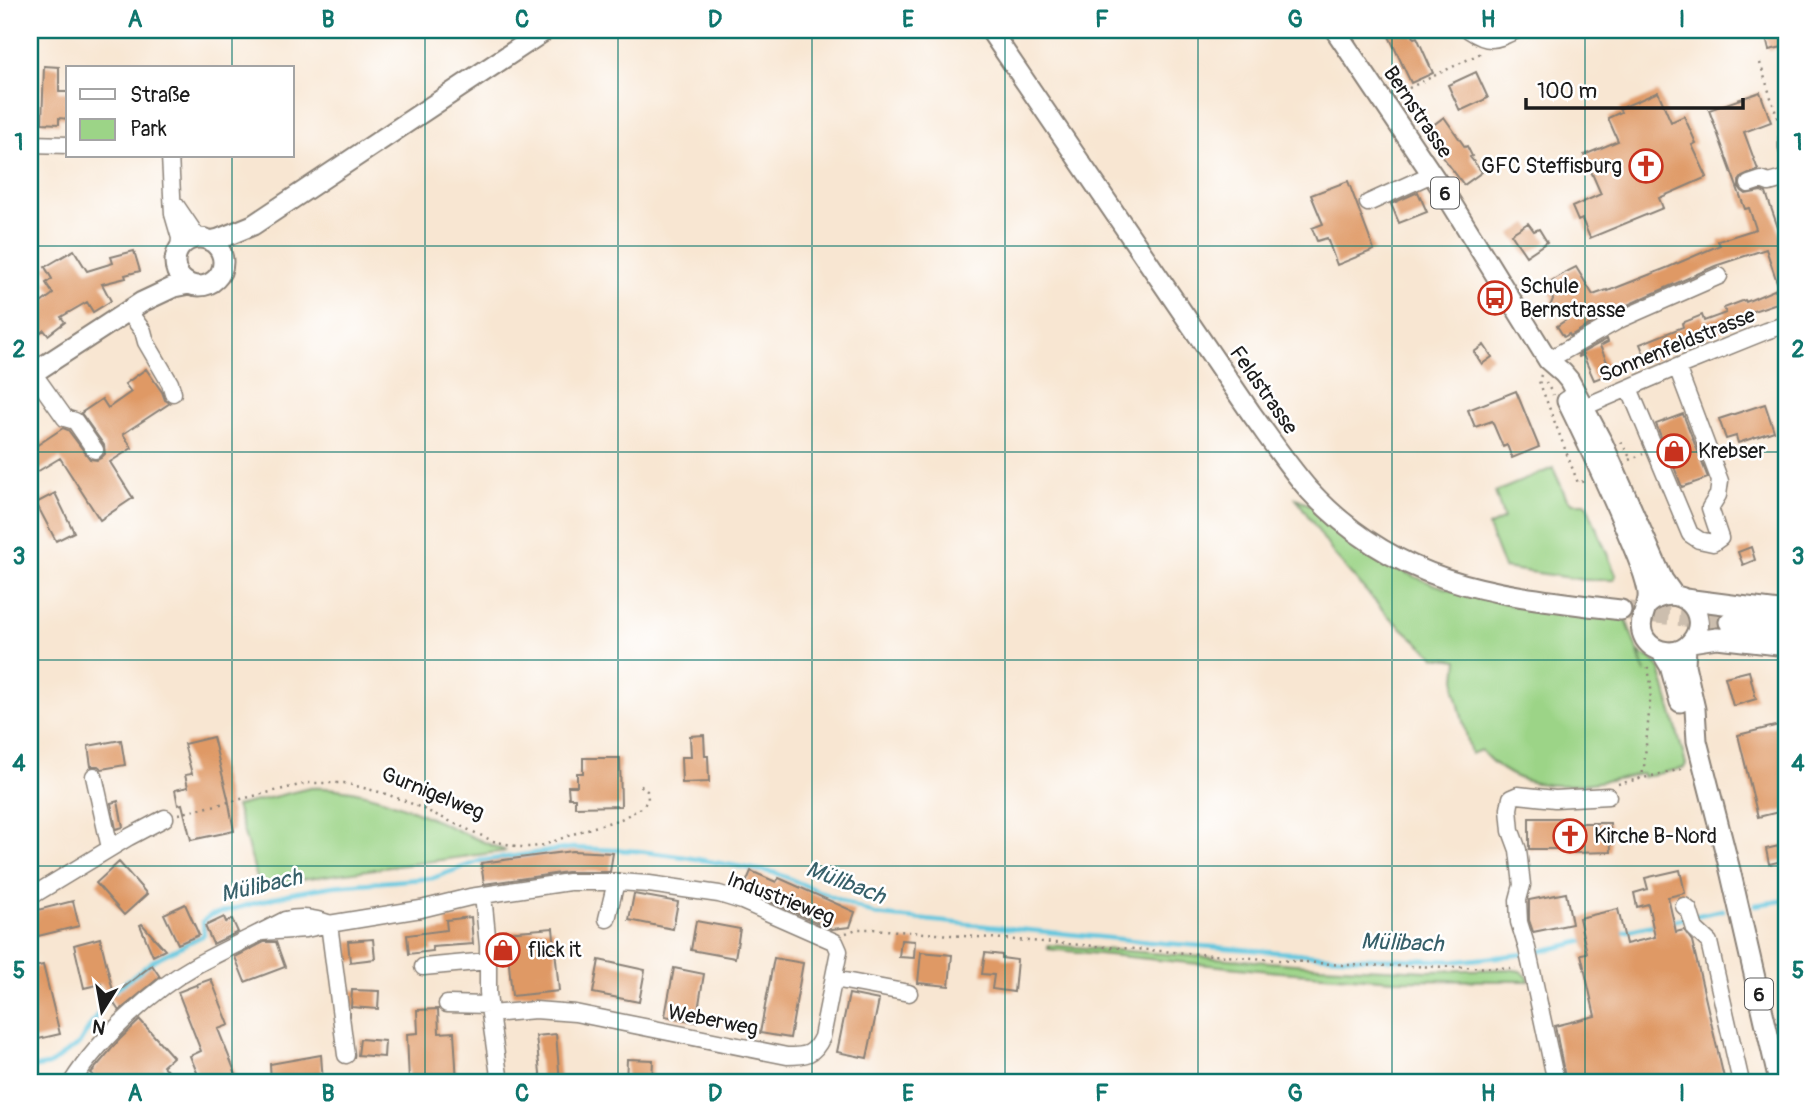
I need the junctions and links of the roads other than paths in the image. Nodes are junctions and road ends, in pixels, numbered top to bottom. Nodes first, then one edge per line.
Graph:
1 (546, 30) edge
2 (990, 30) edge
3 (1335, 30) edge
4 (1469, 30) edge
5 (1517, 30) edge
6 (30, 144) edge
7 (66, 145) edge
8 (170, 158) edge
9 (1432, 174) junction
10 (1787, 178) edge
11 (1749, 184) dead end
12 (173, 199) junction
13 (1368, 203) dead end
14 (253, 225) junction
15 (204, 240) junction
16 (177, 257) junction
17 (223, 261) junction
18 (1719, 276) dead end
19 (189, 284) junction
20 (135, 306) junction
21 (1787, 324) edge
22 (1545, 367) junction
23 (1676, 368) junction
24 (31, 374) edge
25 (1629, 388) junction
26 (173, 393) dead end
27 (1584, 407) junction
28 (95, 450) dead end
29 (1679, 597) junction
30 (1647, 605) junction
31 (1621, 610) tunnel mouth
32 (1787, 612) edge
33 (1729, 622) tunnel mouth
34 (1787, 629) edge
35 (1688, 645) junction
36 (1787, 646) edge
37 (1653, 653) junction
38 (1697, 741) junction
39 (94, 776) dead end
40 (1613, 790) road end
41 (165, 818) road end
42 (110, 848) junction
43 (616, 882) junction
44 (483, 895) junction
45 (30, 897) edge
46 (1688, 913) dead end
47 (607, 919) dead end
48 (329, 924) junction
49 (835, 942) joint
50 (488, 961) junction
51 (423, 967) dead end
52 (834, 979) junction
53 (909, 993) dead end
54 (447, 1004) dead end
55 (489, 1009) junction
56 (346, 1055) dead end
57 (72, 1082) edge
58 (500, 1082) edge
59 (1556, 1082) edge
60 (1741, 1082) edge
61 (1779, 1082) edge

1 - 14 main road
2 - 31 main road, Feldstrasse
3 - 9 main road, Bernstrasse / 6
4 - 5 street
6 - 7 street
8 - 12 street
9 - 13 street
9 - 22 main road, Bernstrasse / 6
10 - 11 street
12 - 15 street
12 - 16 street
14 - 15 main road
14 - 17 main road
15 - 16 main road
15 - 17 main road
16 - 19 main road
16 - 20 main road
17 - 19 main road
18 - 22 street
19 - 20 main road
20 - 24 main road
20 - 26 street
21 - 23 street, Sonnenfeldstrasse
22 - 27 main road, Bernstrasse / 6
22 - 30 main road, 6
23 - 25 street, Sonnenfeldstrasse
23 - 25 street
24 - 28 street
25 - 27 street, Sonnenfeldstrasse
27 - 29 main road, Bernstrasse / 6
29 - 30 main road
29 - 32 main road
29 - 35 main road
30 - 37 main road
33 - 34 main road
35 - 36 main road
35 - 37 main road
35 - 38 main road, 6
37 - 38 main road, 6
38 - 61 main road, 6
39 - 42 street
40 - 59 street
41 - 42 street
42 - 45 street
43 - 44 street, Industrieweg
43 - 47 street
43 - 49 street, Industrieweg
44 - 48 street, Industrieweg
44 - 50 street
46 - 60 street
48 - 56 street
48 - 57 street, Industrieweg
49 - 52 street, Weberweg
50 - 51 street
50 - 55 street
52 - 53 street
52 - 55 street, Weberweg
54 - 55 street
55 - 58 street

